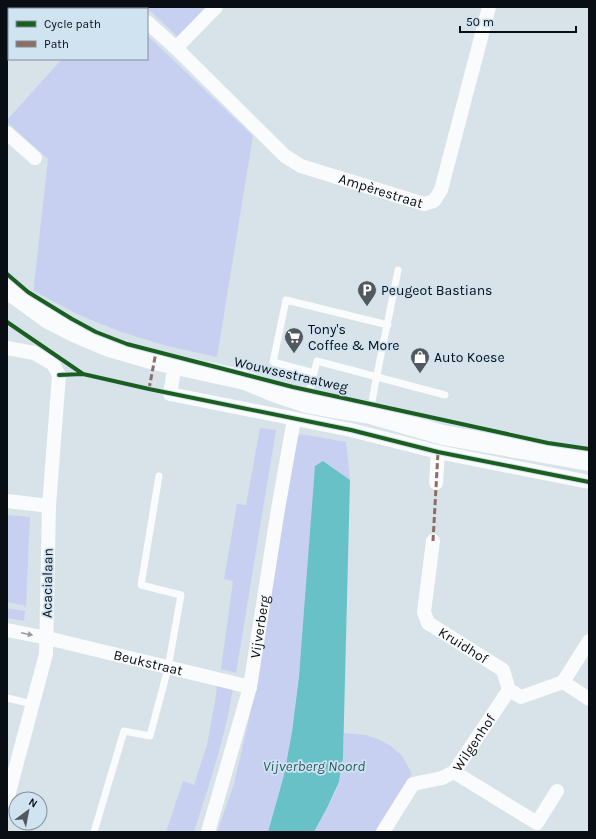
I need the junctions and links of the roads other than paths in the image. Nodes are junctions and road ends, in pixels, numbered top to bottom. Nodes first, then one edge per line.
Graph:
1 (216, 7) edge
2 (489, 7) edge
3 (148, 23) edge
4 (176, 48) junction
5 (7, 133) edge
6 (35, 158) dead end
7 (398, 270) dead end
8 (9, 291) edge
9 (388, 325) junction
10 (7, 348) edge
11 (174, 370) junction
12 (314, 373) junction
13 (376, 377) junction
14 (445, 395) dead end
15 (306, 403) junction
16 (370, 414) junction
17 (294, 418) junction
18 (438, 452) junction
19 (589, 461) edge
20 (159, 476) dead end
21 (589, 482) edge
22 (436, 483) dead end
23 (7, 501) edge
24 (49, 506) junction
25 (433, 541) dead end
26 (7, 630) edge
27 (47, 638) junction
28 (589, 640) edge
29 (168, 668) junction
30 (563, 682) junction
31 (250, 687) junction
32 (509, 690) junction
33 (7, 698) edge
34 (589, 699) edge
35 (33, 704) junction
36 (454, 772) junction
37 (558, 791) dead end
38 (7, 800) edge
39 (535, 828) edge
40 (94, 832) edge
41 (208, 832) edge
42 (383, 832) edge

1 - 4 street
2 - 4 street, Ampèrestraat
3 - 4 street, Ampèrestraat
5 - 6 street
7 - 9 lane
8 - 11 main road, Wouwsestraatweg
9 - 12 lane
9 - 13 lane
10 - 24 street, Acacialaan
11 - 15 main road, Wouwsestraatweg
11 - 17 street
12 - 13 lane
12 - 15 lane
13 - 14 lane
13 - 16 lane
15 - 16 main road, Wouwsestraatweg
16 - 19 main road, Wouwsestraatweg
17 - 18 street
17 - 31 street, Vijverberg
18 - 21 street
18 - 22 street
20 - 29 lane
23 - 24 street
24 - 27 street, Acacialaan
25 - 32 street, Kruidhof
26 -> 27 street, Beukstraat
27 - 29 street, Beukstraat
27 - 35 street, Acacialaan
28 - 30 street
29 - 31 street, Beukstraat
29 - 40 lane
30 - 32 street
30 - 34 street
31 - 41 street, Vijverberg
32 - 36 street, Wilgenhof
33 - 35 lane
35 - 38 street, Acacialaan
36 - 39 street
36 - 42 street, Wilgenhof
37 - 39 street

